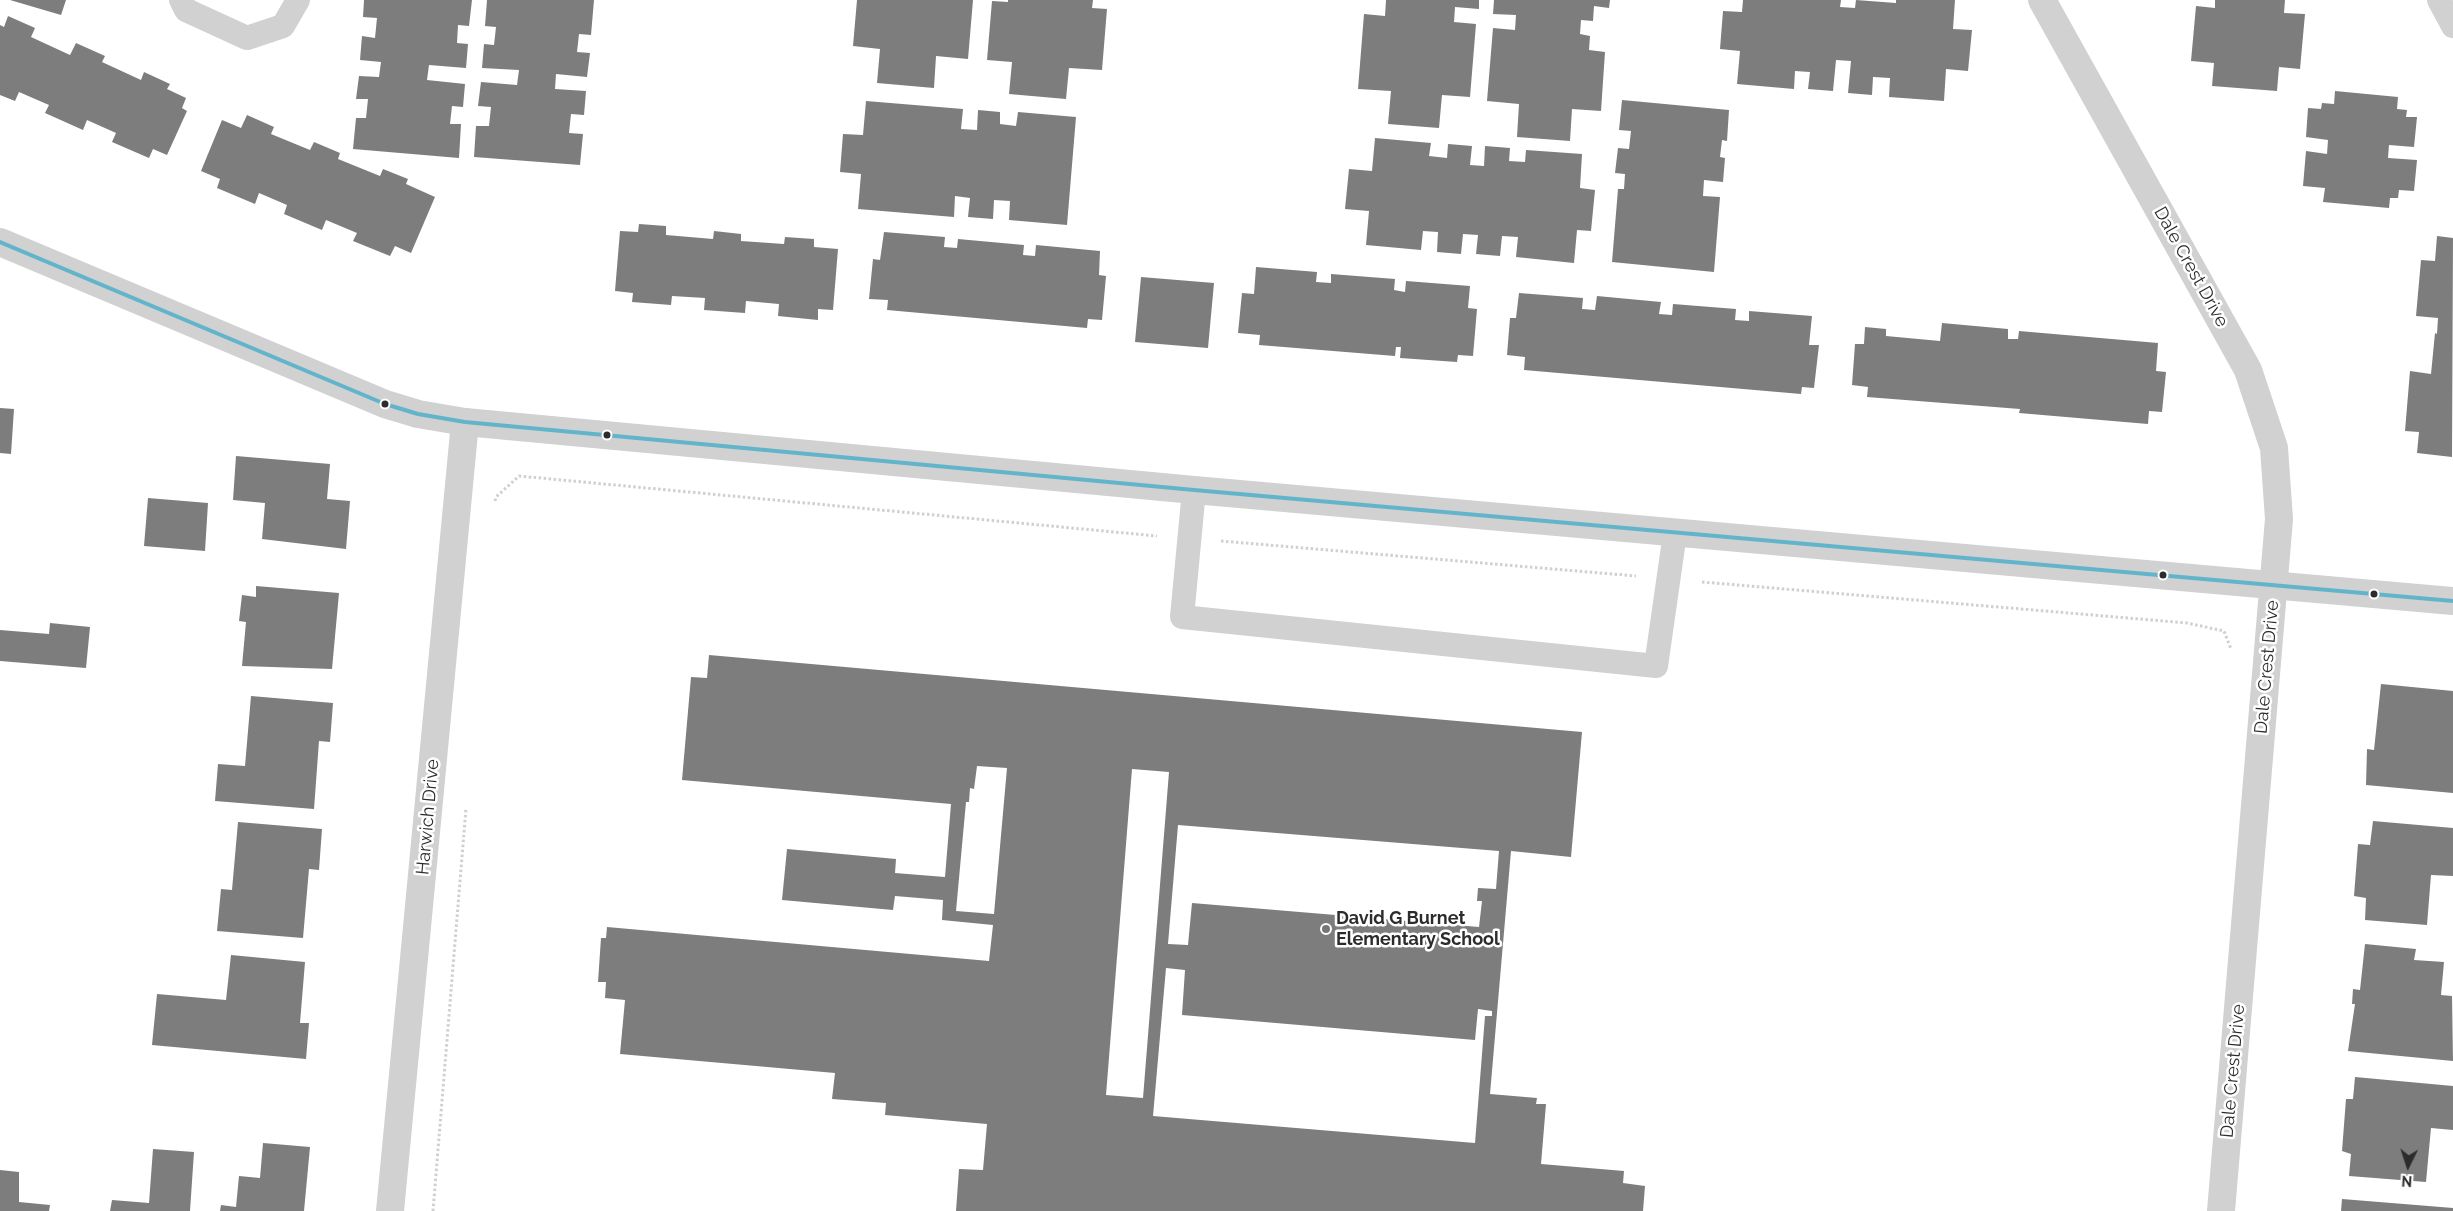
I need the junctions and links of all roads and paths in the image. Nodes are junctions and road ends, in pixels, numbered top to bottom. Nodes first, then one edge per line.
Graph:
1 (181, 0) edge
2 (298, 0) edge
3 (2042, 0) edge
4 (2439, 0) edge
5 (2453, 26) edge
6 (0, 242) edge
7 (465, 422) junction
8 (514, 481) dead end
9 (1194, 490) junction
10 (1675, 533) junction
11 (1190, 539) junction
12 (1668, 579) junction
13 (2273, 586) junction
14 (2453, 601) edge
15 (2214, 629) dead end
16 (466, 806) dead end
17 (390, 1211) edge
18 (433, 1211) edge
19 (2221, 1211) edge

1 - 2 lane
3 - 13 street, Dale Crest Drive
4 - 5 lane
6 - 7 street
7 - 9 street
7 - 17 street, Harwich Drive
8 - 11 path
9 - 10 street
9 - 11 lane
10 - 12 lane
10 - 13 street
11 - 12 path
11 - 12 lane
12 - 15 path
13 - 14 street
13 - 19 street, Dale Crest Drive
16 - 18 path

